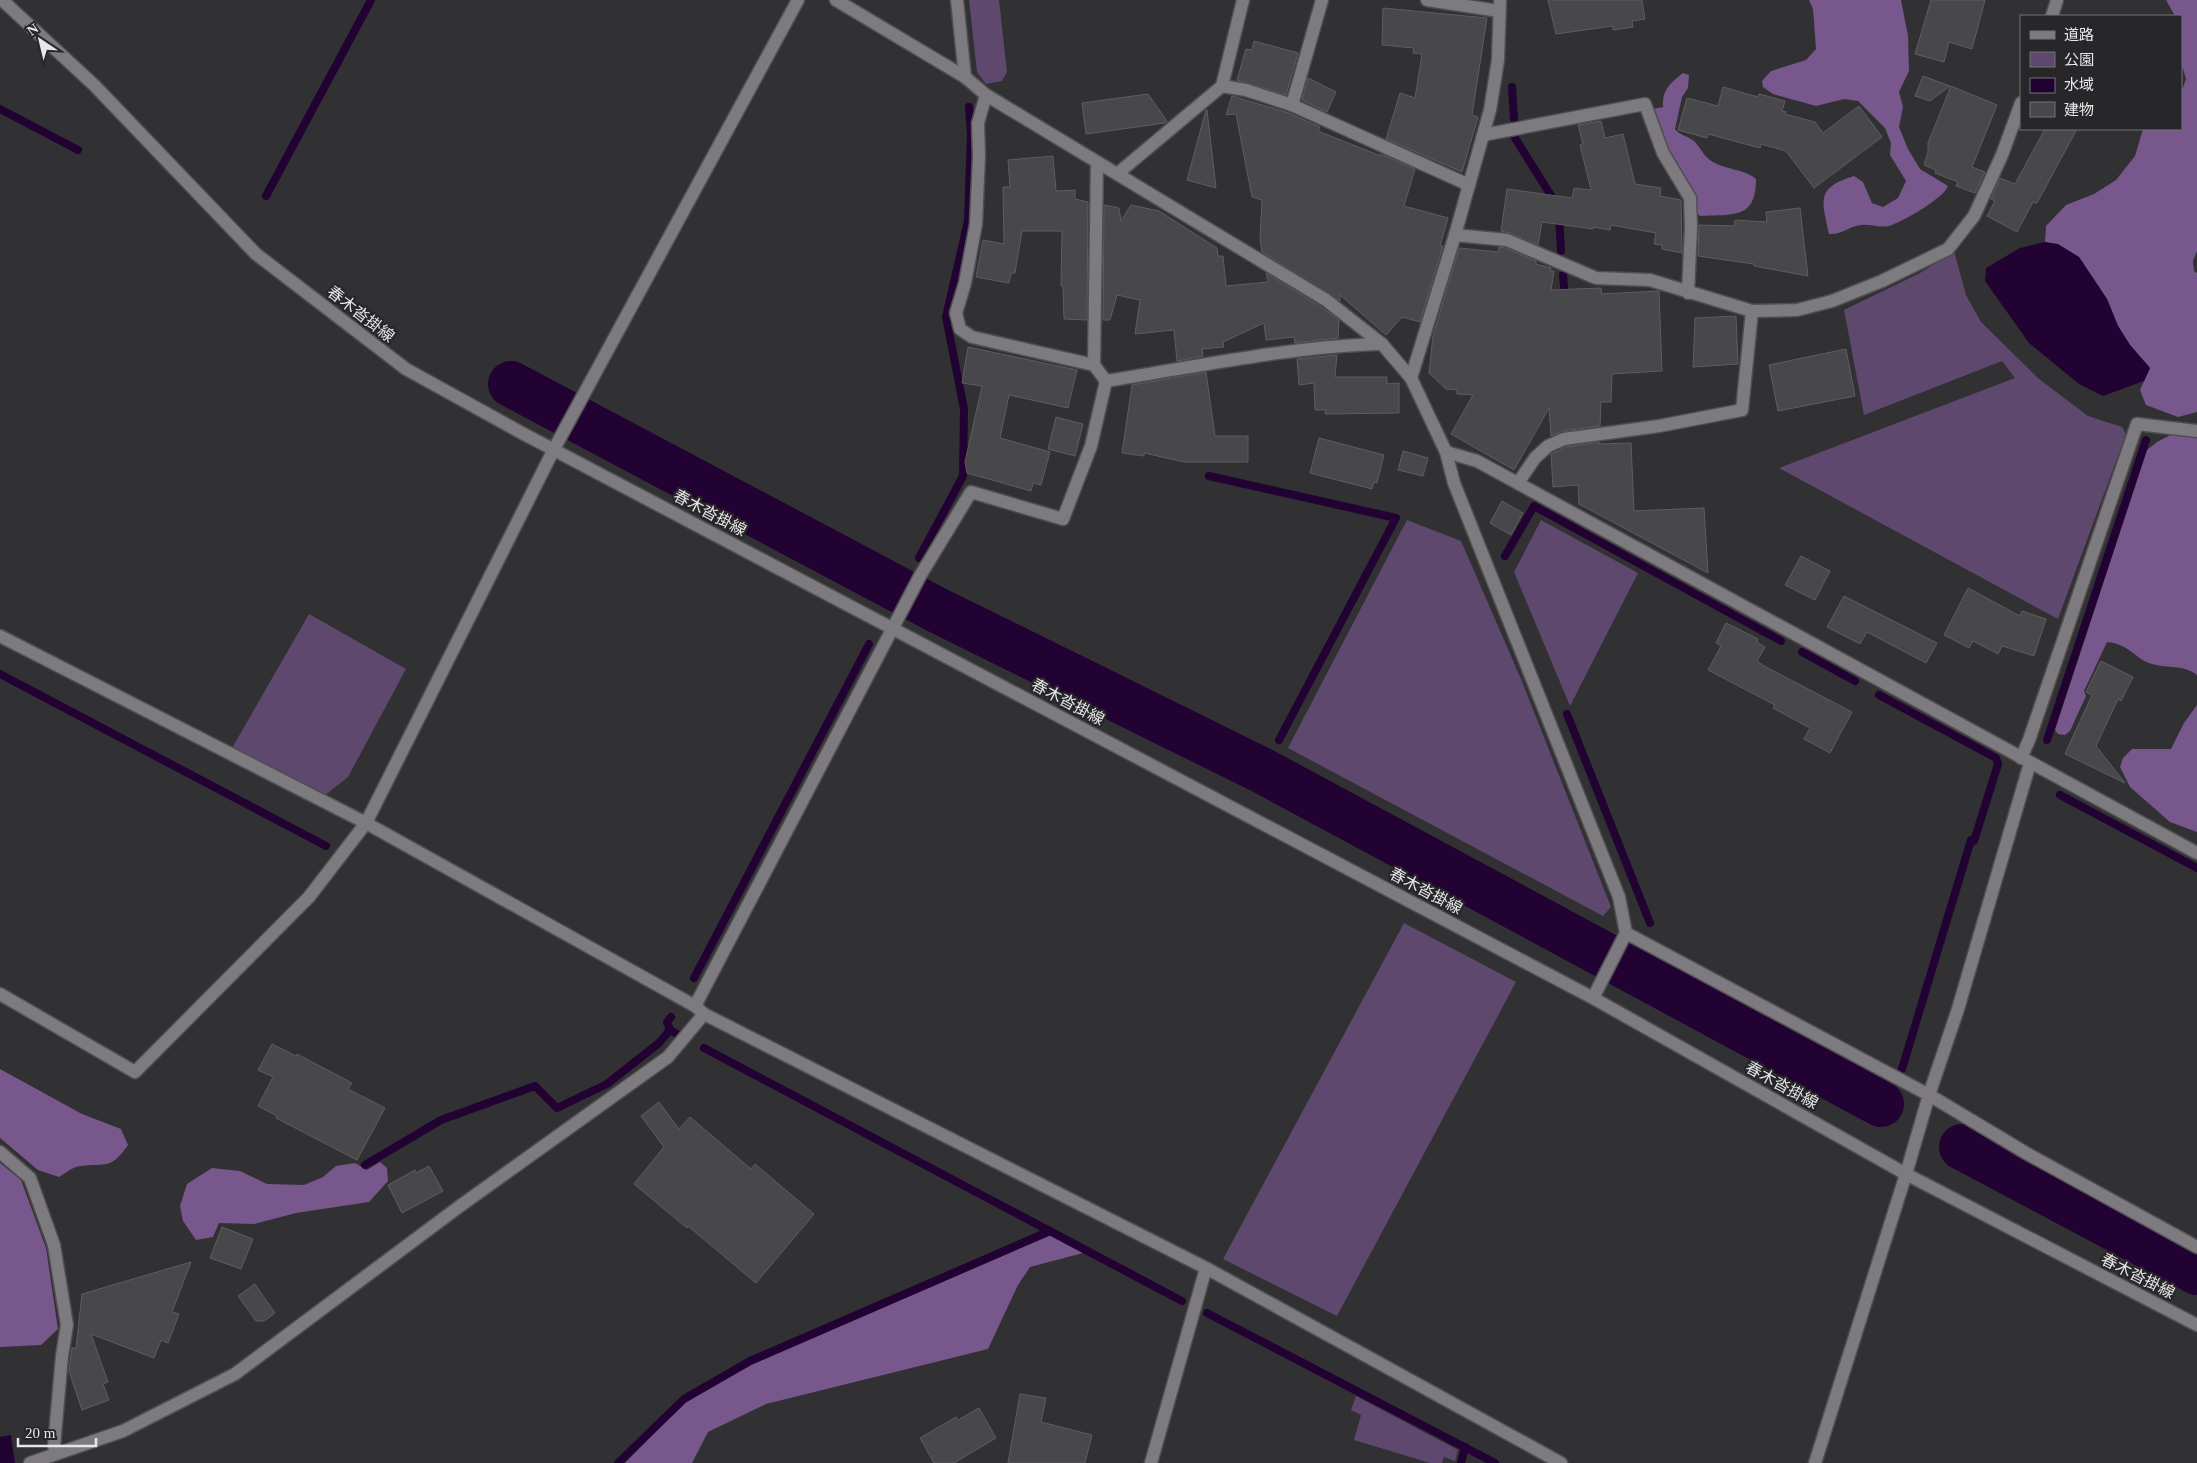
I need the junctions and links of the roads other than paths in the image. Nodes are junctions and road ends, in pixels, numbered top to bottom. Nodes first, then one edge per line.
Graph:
1 (2, 0) edge
2 (798, 0) edge
3 (836, 0) edge
4 (957, 0) edge
5 (1243, 0) edge
6 (1322, 0) edge
7 (1427, 0) edge
8 (2057, 0) edge
9 (1499, 6) edge
10 (2052, 15) edge
11 (965, 77) junction
12 (1222, 86) junction
13 (986, 95) junction
14 (1292, 105) junction
15 (2020, 106) edge
16 (1483, 135) junction
17 (1097, 162) junction
18 (1117, 174) junction
19 (1469, 185) junction
20 (1455, 235) junction
21 (1688, 293) junction
22 (1752, 311) junction
23 (1382, 344) junction
24 (1094, 366) junction
25 (1411, 378) junction
26 (1106, 381) junction
27 (2197, 431) edge
28 (554, 449) junction
29 (1446, 452) junction
30 (1518, 483) junction
31 (894, 628) junction
32 (0, 636) edge
33 (2026, 761) junction
34 (366, 823) junction
35 (2197, 853) edge
36 (1626, 933) junction
37 (0, 994) edge
38 (1594, 998) junction
39 (700, 1010) junction
40 (1929, 1095) junction
41 (0, 1152) edge
42 (1906, 1174) junction
43 (2197, 1247) edge
44 (1206, 1268) junction
45 (2197, 1325) edge
46 (56, 1454) junction
47 (30, 1463) edge
48 (1151, 1463) edge
49 (1561, 1463) edge
50 (1815, 1463) edge

1 - 28 street, 春木沓掛線
2 - 28 street
3 - 11 street
4 - 11 street
5 - 12 street
6 - 14 street
7 - 9 street
8 - 10 street
9 - 16 street
11 - 13 street
12 - 14 street
12 - 18 street
13 - 17 street
13 - 24 street
14 - 19 street
15 - 22 street
16 - 19 street
16 - 21 street
17 - 18 street
17 - 24 street
18 - 23 street
19 - 20 street
20 - 21 street
20 - 25 street
21 - 22 street
22 - 30 street
23 - 25 street
23 - 26 street
24 - 26 street
25 - 29 street
26 - 31 street
27 - 33 street
28 - 31 street, 春木沓掛線
28 - 34 street
29 - 30 street
29 - 36 street
30 - 33 street
31 - 38 street, 春木沓掛線
31 - 39 street
32 - 34 street
33 - 35 street
33 - 40 street
34 - 37 street
34 - 39 street
36 - 38 street
36 - 40 street
38 - 42 street, 春木沓掛線
39 - 44 street
39 - 46 street
40 - 42 street
40 - 43 street
41 - 46 street
42 - 45 street, 春木沓掛線
42 - 50 street
44 - 48 street
44 - 49 street
46 - 47 street

